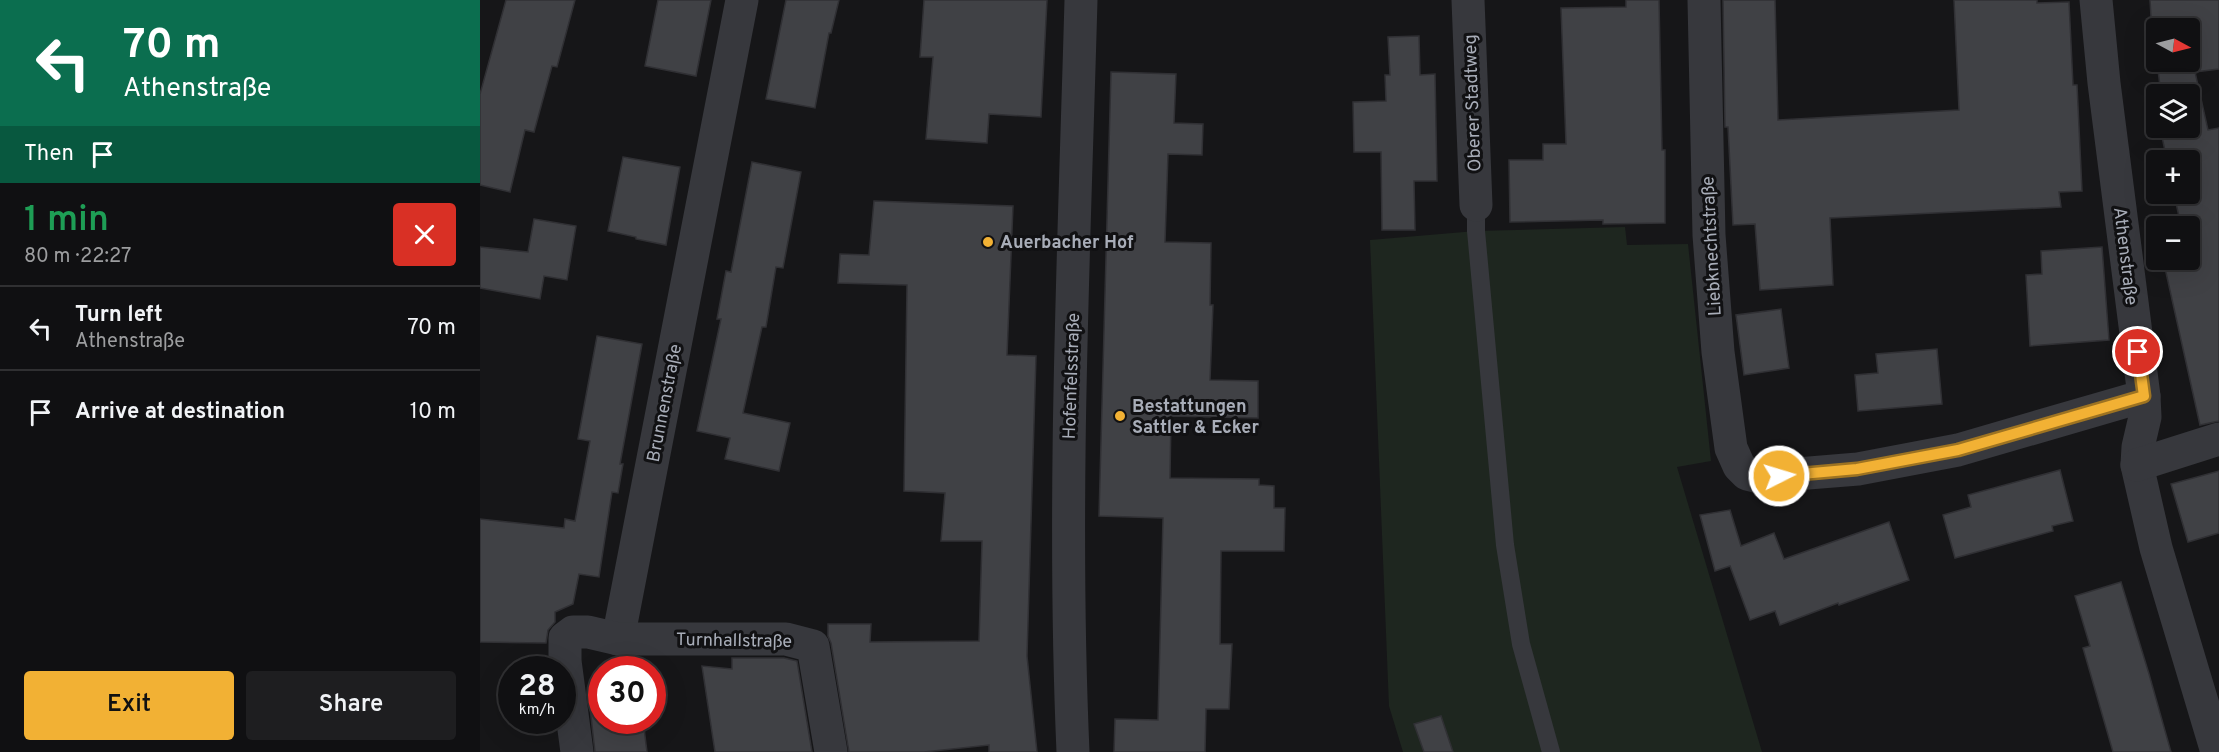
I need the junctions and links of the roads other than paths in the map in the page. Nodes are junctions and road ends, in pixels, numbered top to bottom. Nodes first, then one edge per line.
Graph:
1 (742, 0) edge
2 (1082, 0) edge
3 (1468, 0) edge
4 (1704, 0) edge
5 (2096, 0) edge
6 (1476, 205) joint
7 (2144, 396) junction
8 (2219, 439) edge
9 (2138, 465) junction
10 (618, 639) junction
11 (577, 752) edge
12 (831, 752) edge
13 (1073, 752) edge
14 (1551, 752) edge
15 (2217, 752) edge

1 - 10 street, Brunnenstraße
2 - 13 street, Hofenfelsstraße
3 - 6 street, Oberer Stadtweg
4 - 7 street, Liebknechtstraße
5 - 7 street, Athenstraße
6 - 14 lane
7 - 9 street, Athenstraße
8 - 9 street
9 - 15 street, Athenstraße
10 - 11 street
10 - 12 street, Turnhallstraße

